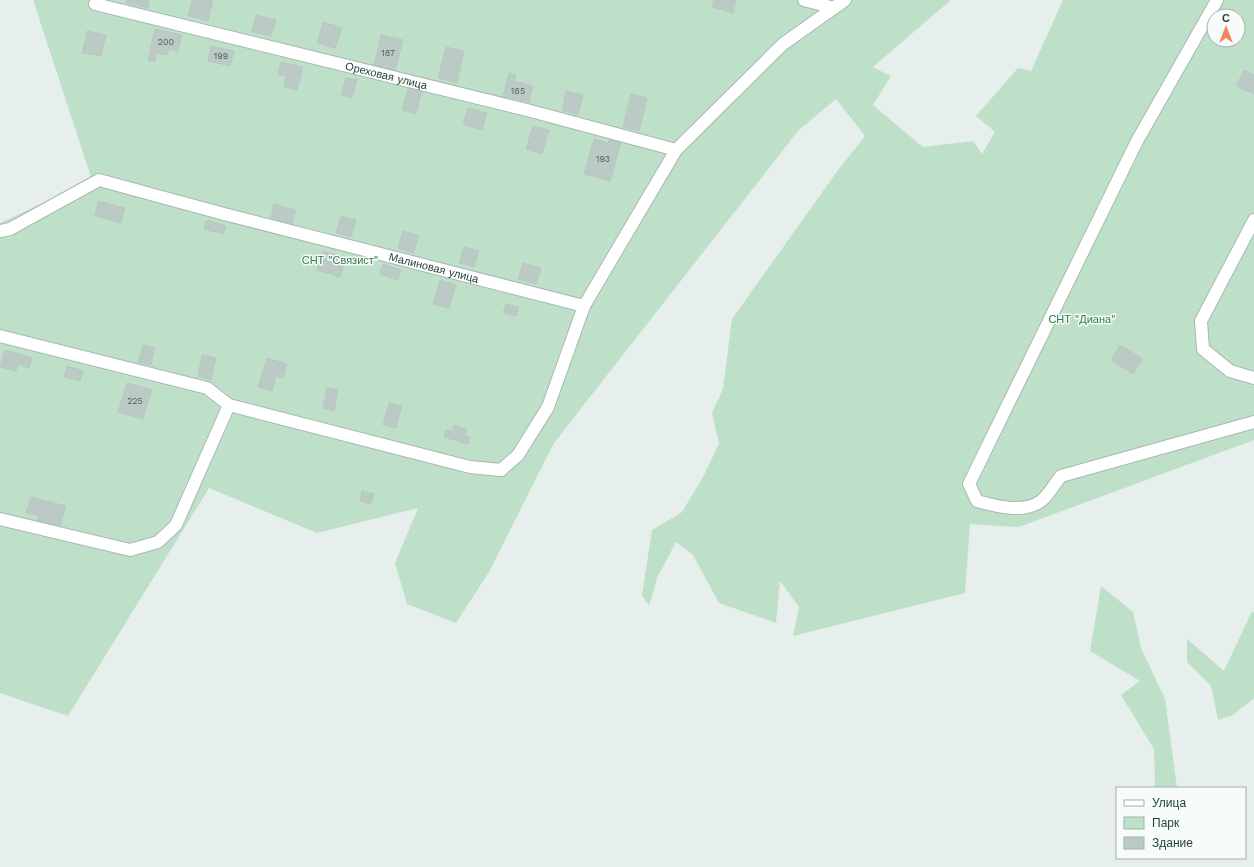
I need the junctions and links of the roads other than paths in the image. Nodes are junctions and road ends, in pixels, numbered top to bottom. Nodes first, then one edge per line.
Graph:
1 (804, 0) edge
2 (845, 0) edge
3 (1217, 0) edge
4 (95, 4) dead end
5 (834, 8) junction
6 (676, 150) junction
7 (1254, 220) edge
8 (0, 231) edge
9 (584, 306) junction
10 (0, 336) edge
11 (1254, 378) edge
12 (229, 405) junction
13 (1254, 422) edge
14 (0, 519) edge

1 - 5 street
2 - 5 street
3 - 13 street
4 - 6 street, Ореховая улица
5 - 6 street
6 - 9 street
7 - 11 street
8 - 9 street, Малиновая улица
9 - 12 street
10 - 12 street
12 - 14 street

